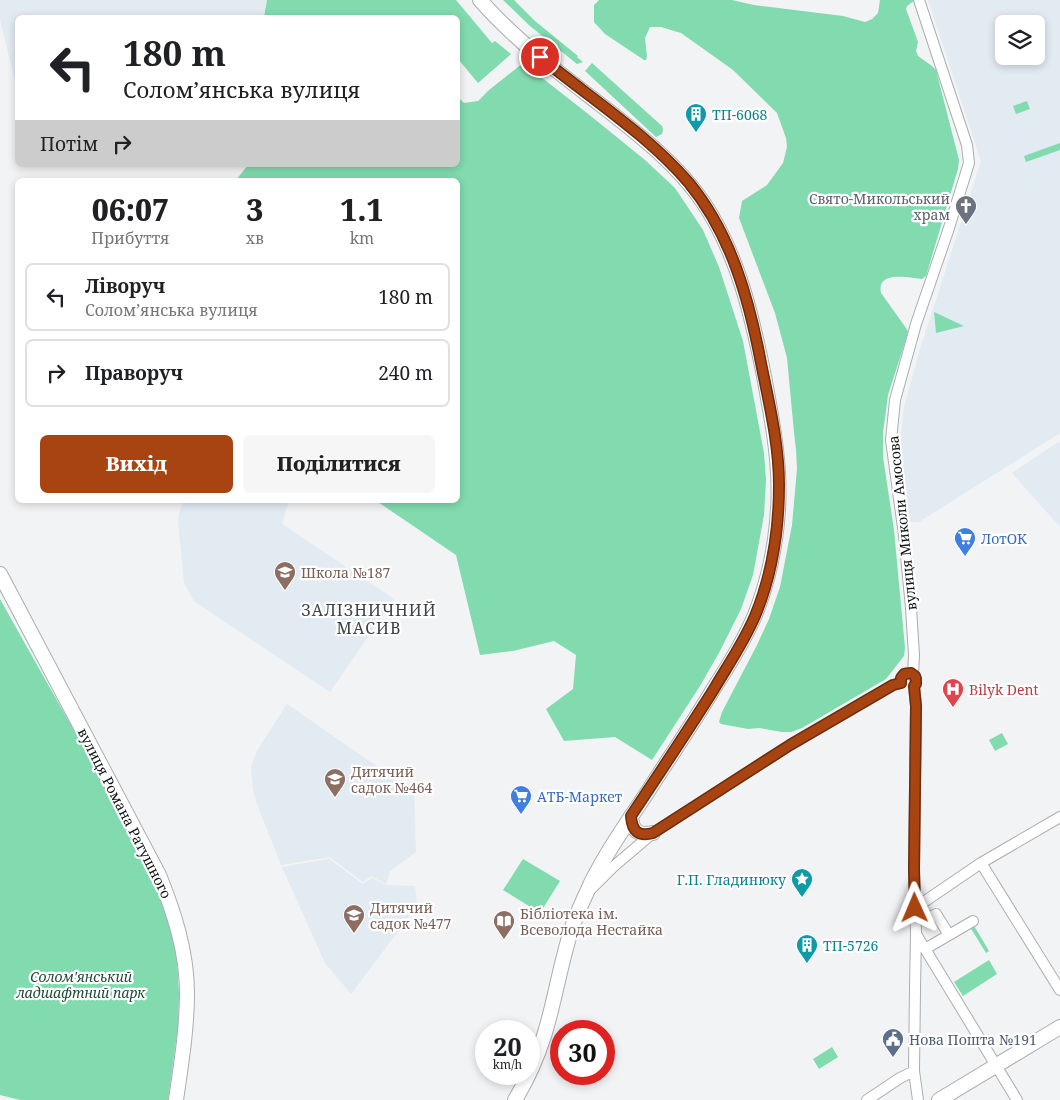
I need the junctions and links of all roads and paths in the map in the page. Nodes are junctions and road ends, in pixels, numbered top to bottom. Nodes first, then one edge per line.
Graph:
1 (480, 0) edge
2 (919, 0) edge
3 (0, 574) edge
4 (913, 675) junction
5 (901, 683) junction
6 (914, 686) junction
7 (631, 816) junction
8 (1060, 817) edge
9 (653, 833) junction
10 (981, 863) junction
11 (586, 893) junction
12 (915, 908) junction
13 (973, 921) dead end
14 (916, 934) junction
15 (950, 935) junction
16 (925, 949) junction
17 (1060, 990) edge
18 (1060, 1027) edge
19 (996, 1066) junction
20 (914, 1071) junction
21 (176, 1100) edge
22 (515, 1100) edge
23 (867, 1100) edge
24 (918, 1100) edge
25 (939, 1100) edge
26 (1017, 1100) edge

1 - 7 main road
2 - 4 street, вулиця Миколи Амосова
3 - 21 main road, вулиця Романа Ратушного
4 - 5 street
4 - 6 street
5 - 6 street
5 - 9 street
6 - 12 street
7 - 9 main road
7 - 11 main road
8 - 10 street
9 - 11 street
10 - 12 street
10 - 17 street
11 - 22 main road
12 - 14 street
12 - 15 street
13 - 15 street
14 - 16 street
14 - 20 street
15 - 16 street
16 - 19 street
18 - 19 main road
19 - 25 main road
19 - 26 street
20 - 23 street
20 - 24 street

